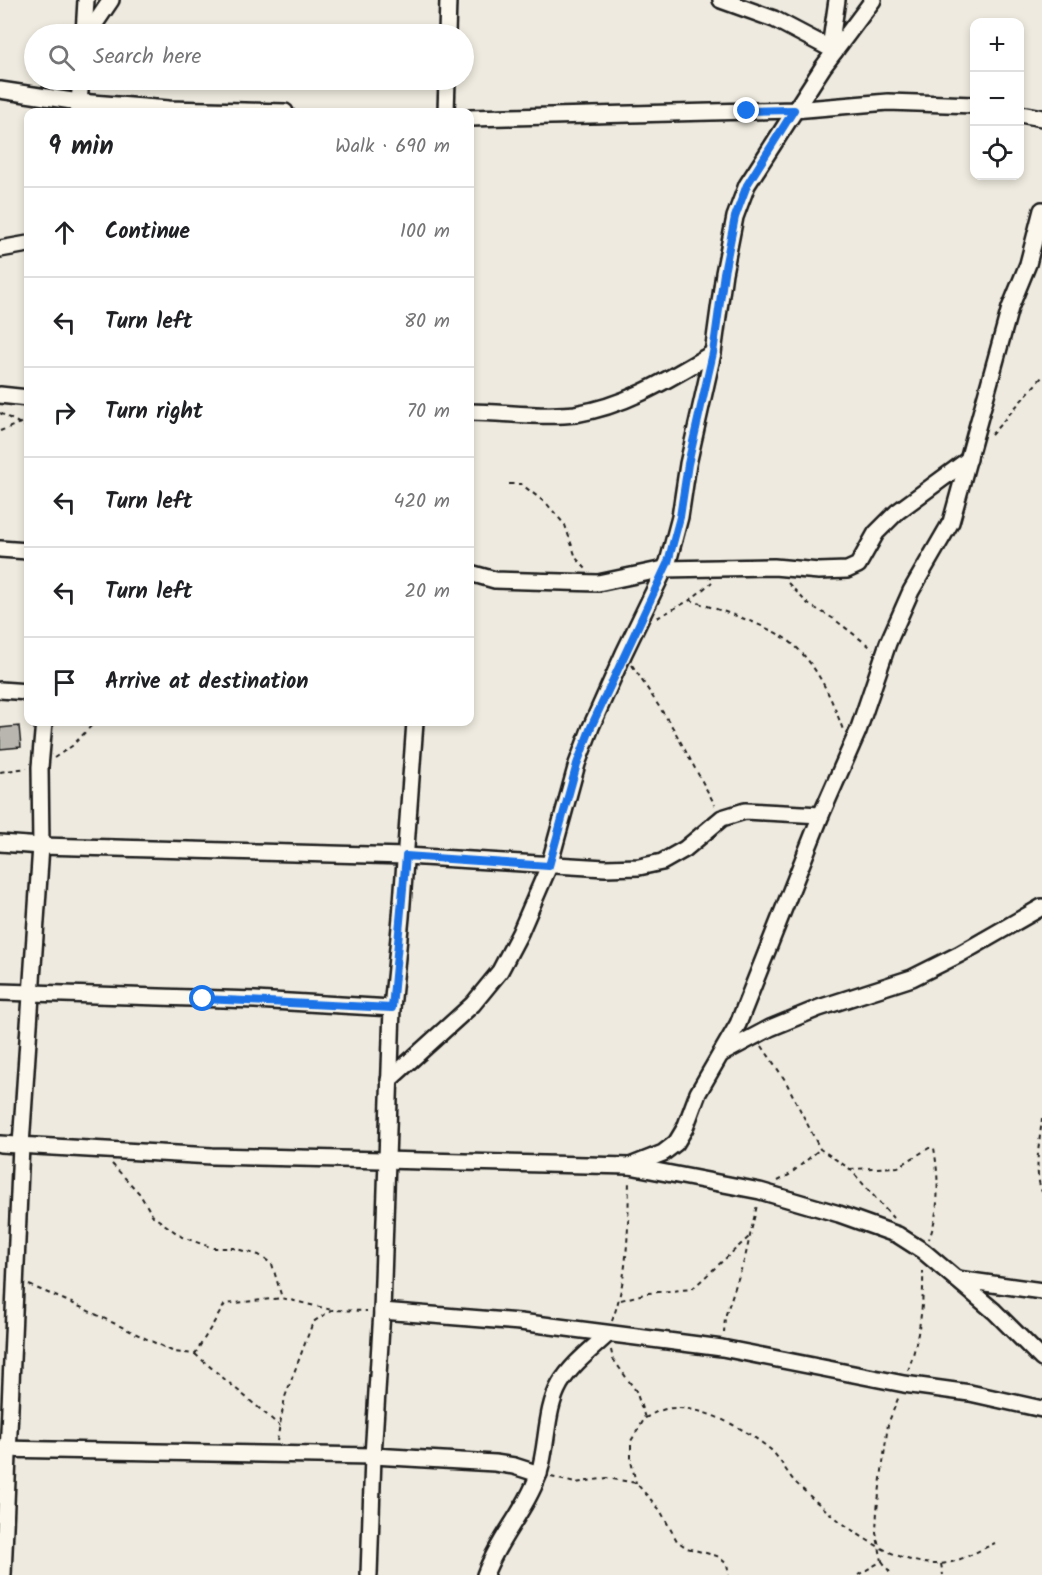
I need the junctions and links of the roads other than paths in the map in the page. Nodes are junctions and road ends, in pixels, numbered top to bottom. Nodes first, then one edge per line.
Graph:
1 (86, 0) edge
2 (111, 0) edge
3 (448, 0) edge
4 (721, 0) edge
5 (837, 0) edge
6 (873, 0) edge
7 (86, 24) edge
8 (93, 24) edge
9 (447, 24) edge
10 (832, 50) junction
11 (0, 90) edge
12 (80, 90) edge
13 (447, 90) edge
14 (970, 105) edge
15 (79, 107) edge
16 (124, 108) edge
17 (446, 108) edge
18 (794, 110) junction
19 (1024, 115) edge
20 (474, 118) edge
21 (1042, 118) edge
22 (1042, 210) edge
23 (24, 245) edge
24 (0, 249) edge
25 (713, 353) junction
26 (0, 395) edge
27 (24, 398) edge
28 (474, 412) edge
29 (969, 459) junction
30 (0, 549) edge
31 (24, 551) edge
32 (664, 569) junction
33 (474, 574) edge
34 (0, 690) edge
35 (24, 692) edge
36 (44, 726) edge
37 (415, 726) edge
38 (821, 814) junction
39 (0, 843) edge
40 (41, 846) junction
41 (406, 856) junction
42 (549, 866) junction
43 (1042, 907) edge
44 (0, 992) edge
45 (31, 994) junction
46 (392, 1008) junction
47 (720, 1055) junction
48 (389, 1080) junction
49 (0, 1144) edge
50 (21, 1145) junction
51 (386, 1160) junction
52 (630, 1166) junction
53 (957, 1280) junction
54 (1042, 1291) edge
55 (382, 1311) junction
56 (608, 1334) junction
57 (1042, 1359) edge
58 (1042, 1408) edge
59 (4, 1450) edge
60 (373, 1456) junction
61 (539, 1474) junction
62 (3, 1575) edge
63 (369, 1575) edge
64 (485, 1575) edge

1 - 7 street
2 - 8 street
3 - 9 street
4 - 10 street
5 - 10 street
6 - 10 street
10 - 18 street
11 - 15 street
12 - 15 street
13 - 17 street
14 - 18 street
15 - 16 street
18 - 20 street
18 - 25 street
19 - 21 street
22 - 29 street
23 - 24 street
25 - 28 street
25 - 32 street
26 - 27 street
29 - 32 street
29 - 38 street
30 - 31 street
32 - 33 street
32 - 42 street
34 - 35 street
36 - 40 street
37 - 41 street
38 - 42 street
38 - 47 street
39 - 40 street
40 - 41 street
40 - 45 street
41 - 42 street
41 - 46 street
42 - 48 street
43 - 47 street
44 - 45 street
45 - 46 street
45 - 50 street
46 - 48 street
47 - 52 street
48 - 51 street
49 - 50 street
50 - 51 street
50 - 59 street
51 - 52 street
51 - 55 street
52 - 53 street
53 - 54 street
53 - 57 street
55 - 56 street
55 - 60 street
56 - 58 street
56 - 61 street
59 - 60 street
59 - 62 street
60 - 61 street
60 - 63 street
61 - 64 street

